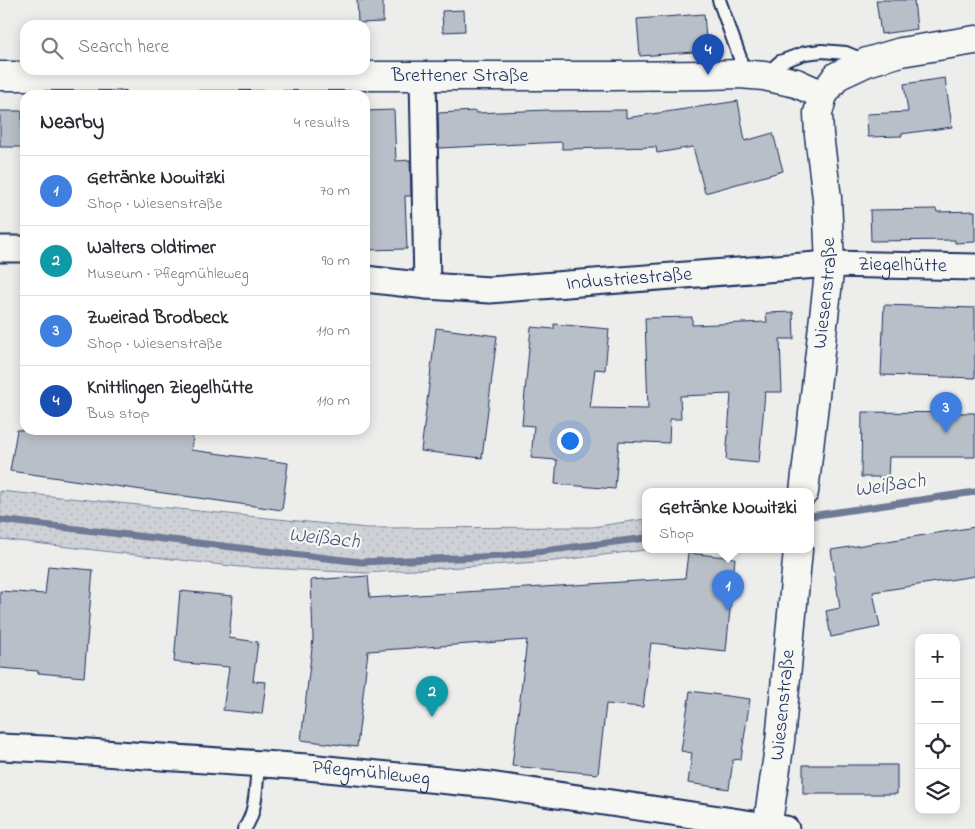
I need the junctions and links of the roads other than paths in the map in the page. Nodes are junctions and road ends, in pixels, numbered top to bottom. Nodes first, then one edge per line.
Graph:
1 (719, 0) edge
2 (975, 40) edge
3 (867, 62) junction
4 (752, 75) junction
5 (0, 76) edge
6 (423, 76) junction
7 (139, 85) edge
8 (823, 95) junction
9 (0, 249) edge
10 (20, 249) edge
11 (830, 264) junction
12 (975, 267) edge
13 (370, 280) edge
14 (427, 286) junction
15 (804, 488) edge
16 (798, 553) edge
17 (0, 747) edge
18 (258, 764) junction
19 (738, 826) edge
20 (773, 828) edge
21 (244, 829) edge

1 - 4 lane
2 - 3 street
3 - 4 lane
3 - 8 street
4 - 6 street, Brettener Straße
4 - 8 street, Brettener Straße
5 - 7 street, Brettener Straße
6 - 7 street, Brettener Straße
6 - 14 street
8 - 11 street, Wiesenstraße
9 - 10 street
11 - 12 street, Ziegelhütte
11 - 14 street, Industriestraße
11 - 15 street, Wiesenstraße
13 - 14 street, Industriestraße
16 - 20 street, Wiesenstraße
17 - 18 street, Pflegmühleweg
18 - 19 street, Pflegmühleweg
18 - 21 lane
19 - 20 street, Pflegmühleweg

